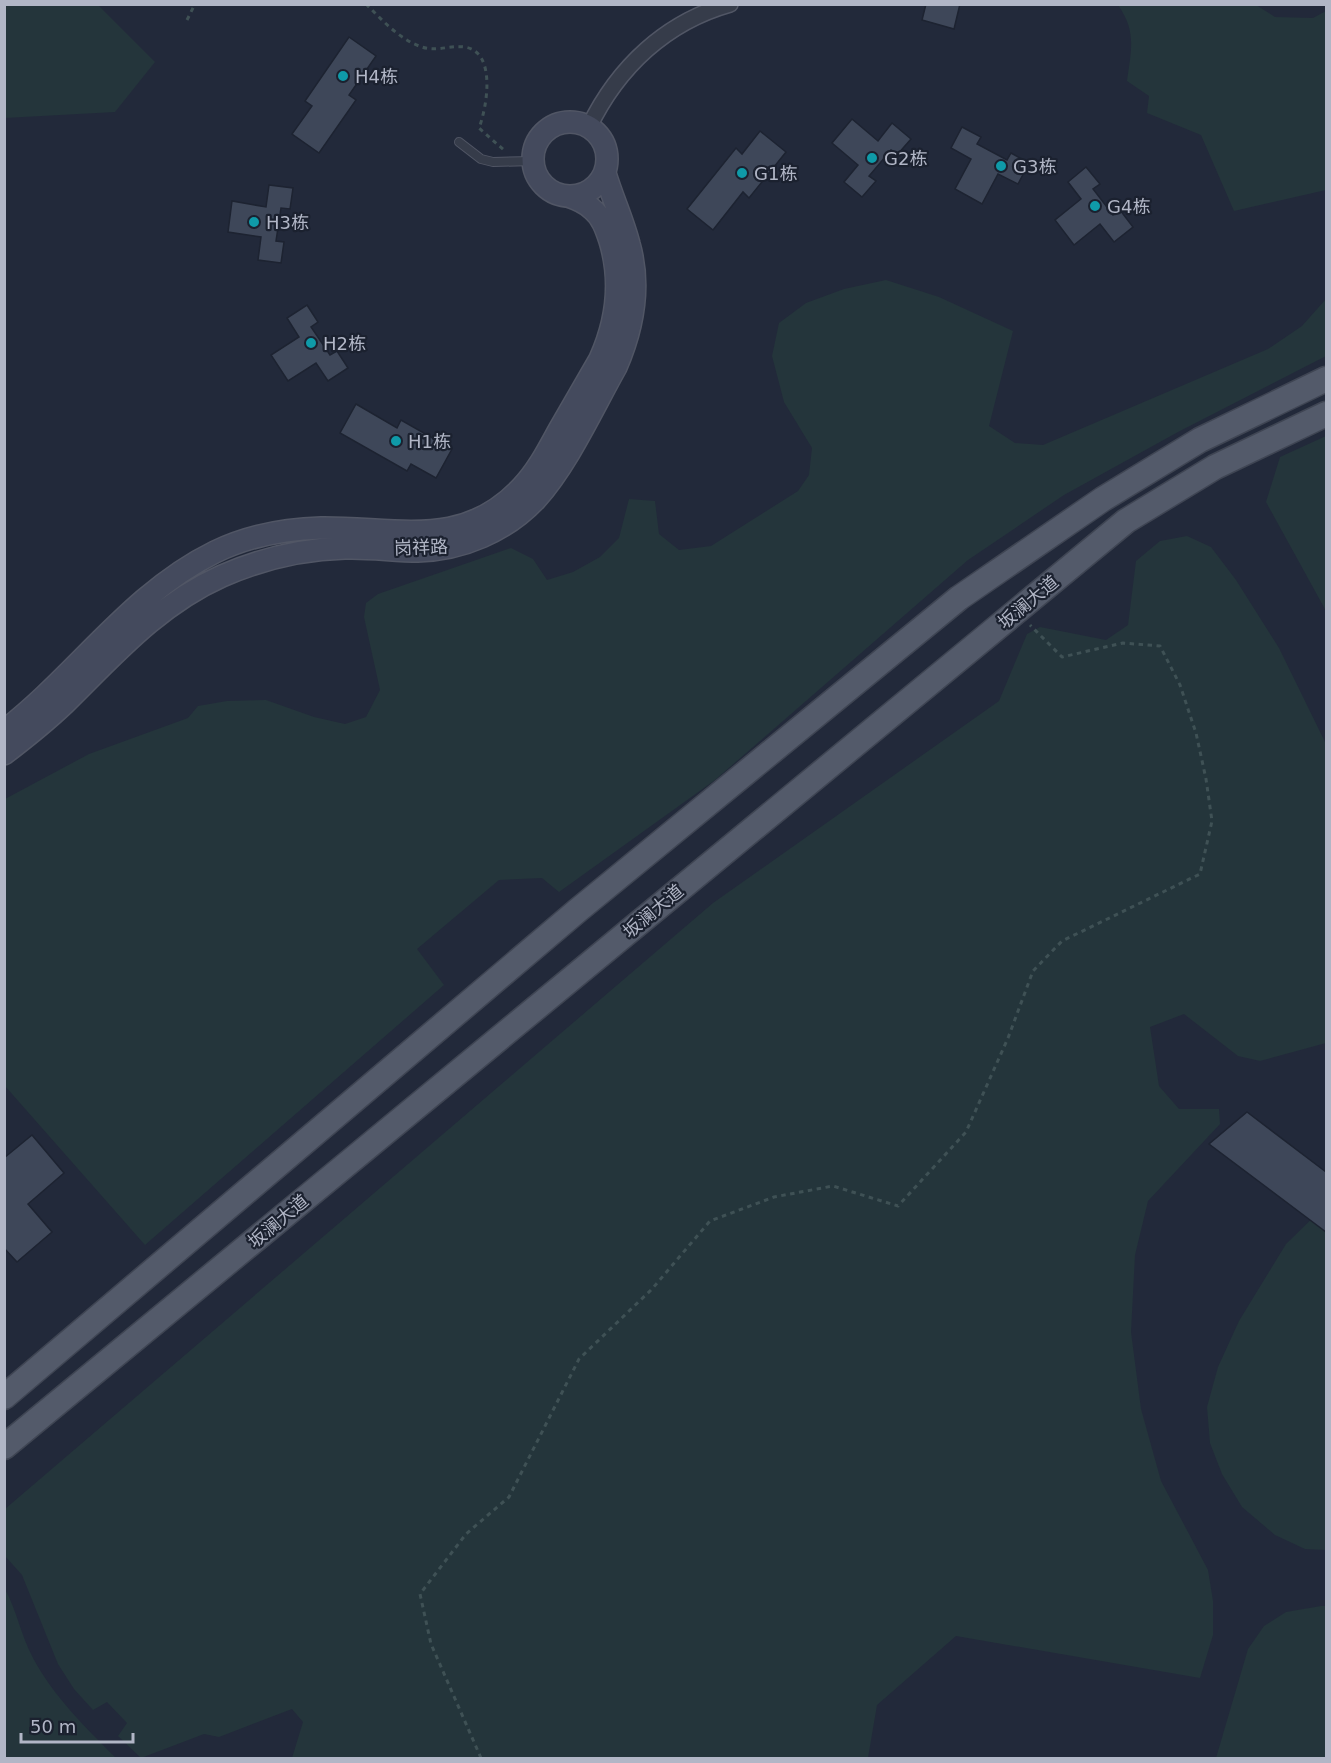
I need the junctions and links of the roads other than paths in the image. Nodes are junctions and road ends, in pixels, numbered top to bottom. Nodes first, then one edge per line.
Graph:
1 (730, 4) edge
2 (589, 127) junction
3 (459, 142) dead end
4 (524, 162) junction
5 (604, 173) junction
6 (568, 196) junction
7 (1326, 379) edge
8 (1326, 414) edge
9 (4, 731) edge
10 (4, 754) edge
11 (4, 1396) edge
12 (4, 1447) edge

1 - 2 street
2 - 4 street
2 - 5 street
3 - 4 lane
4 - 6 street
5 - 6 street
5 - 10 street, 岗祥路
6 - 9 street, 岗祥路
7 - 11 main road
8 - 12 main road, 坂澜大道

